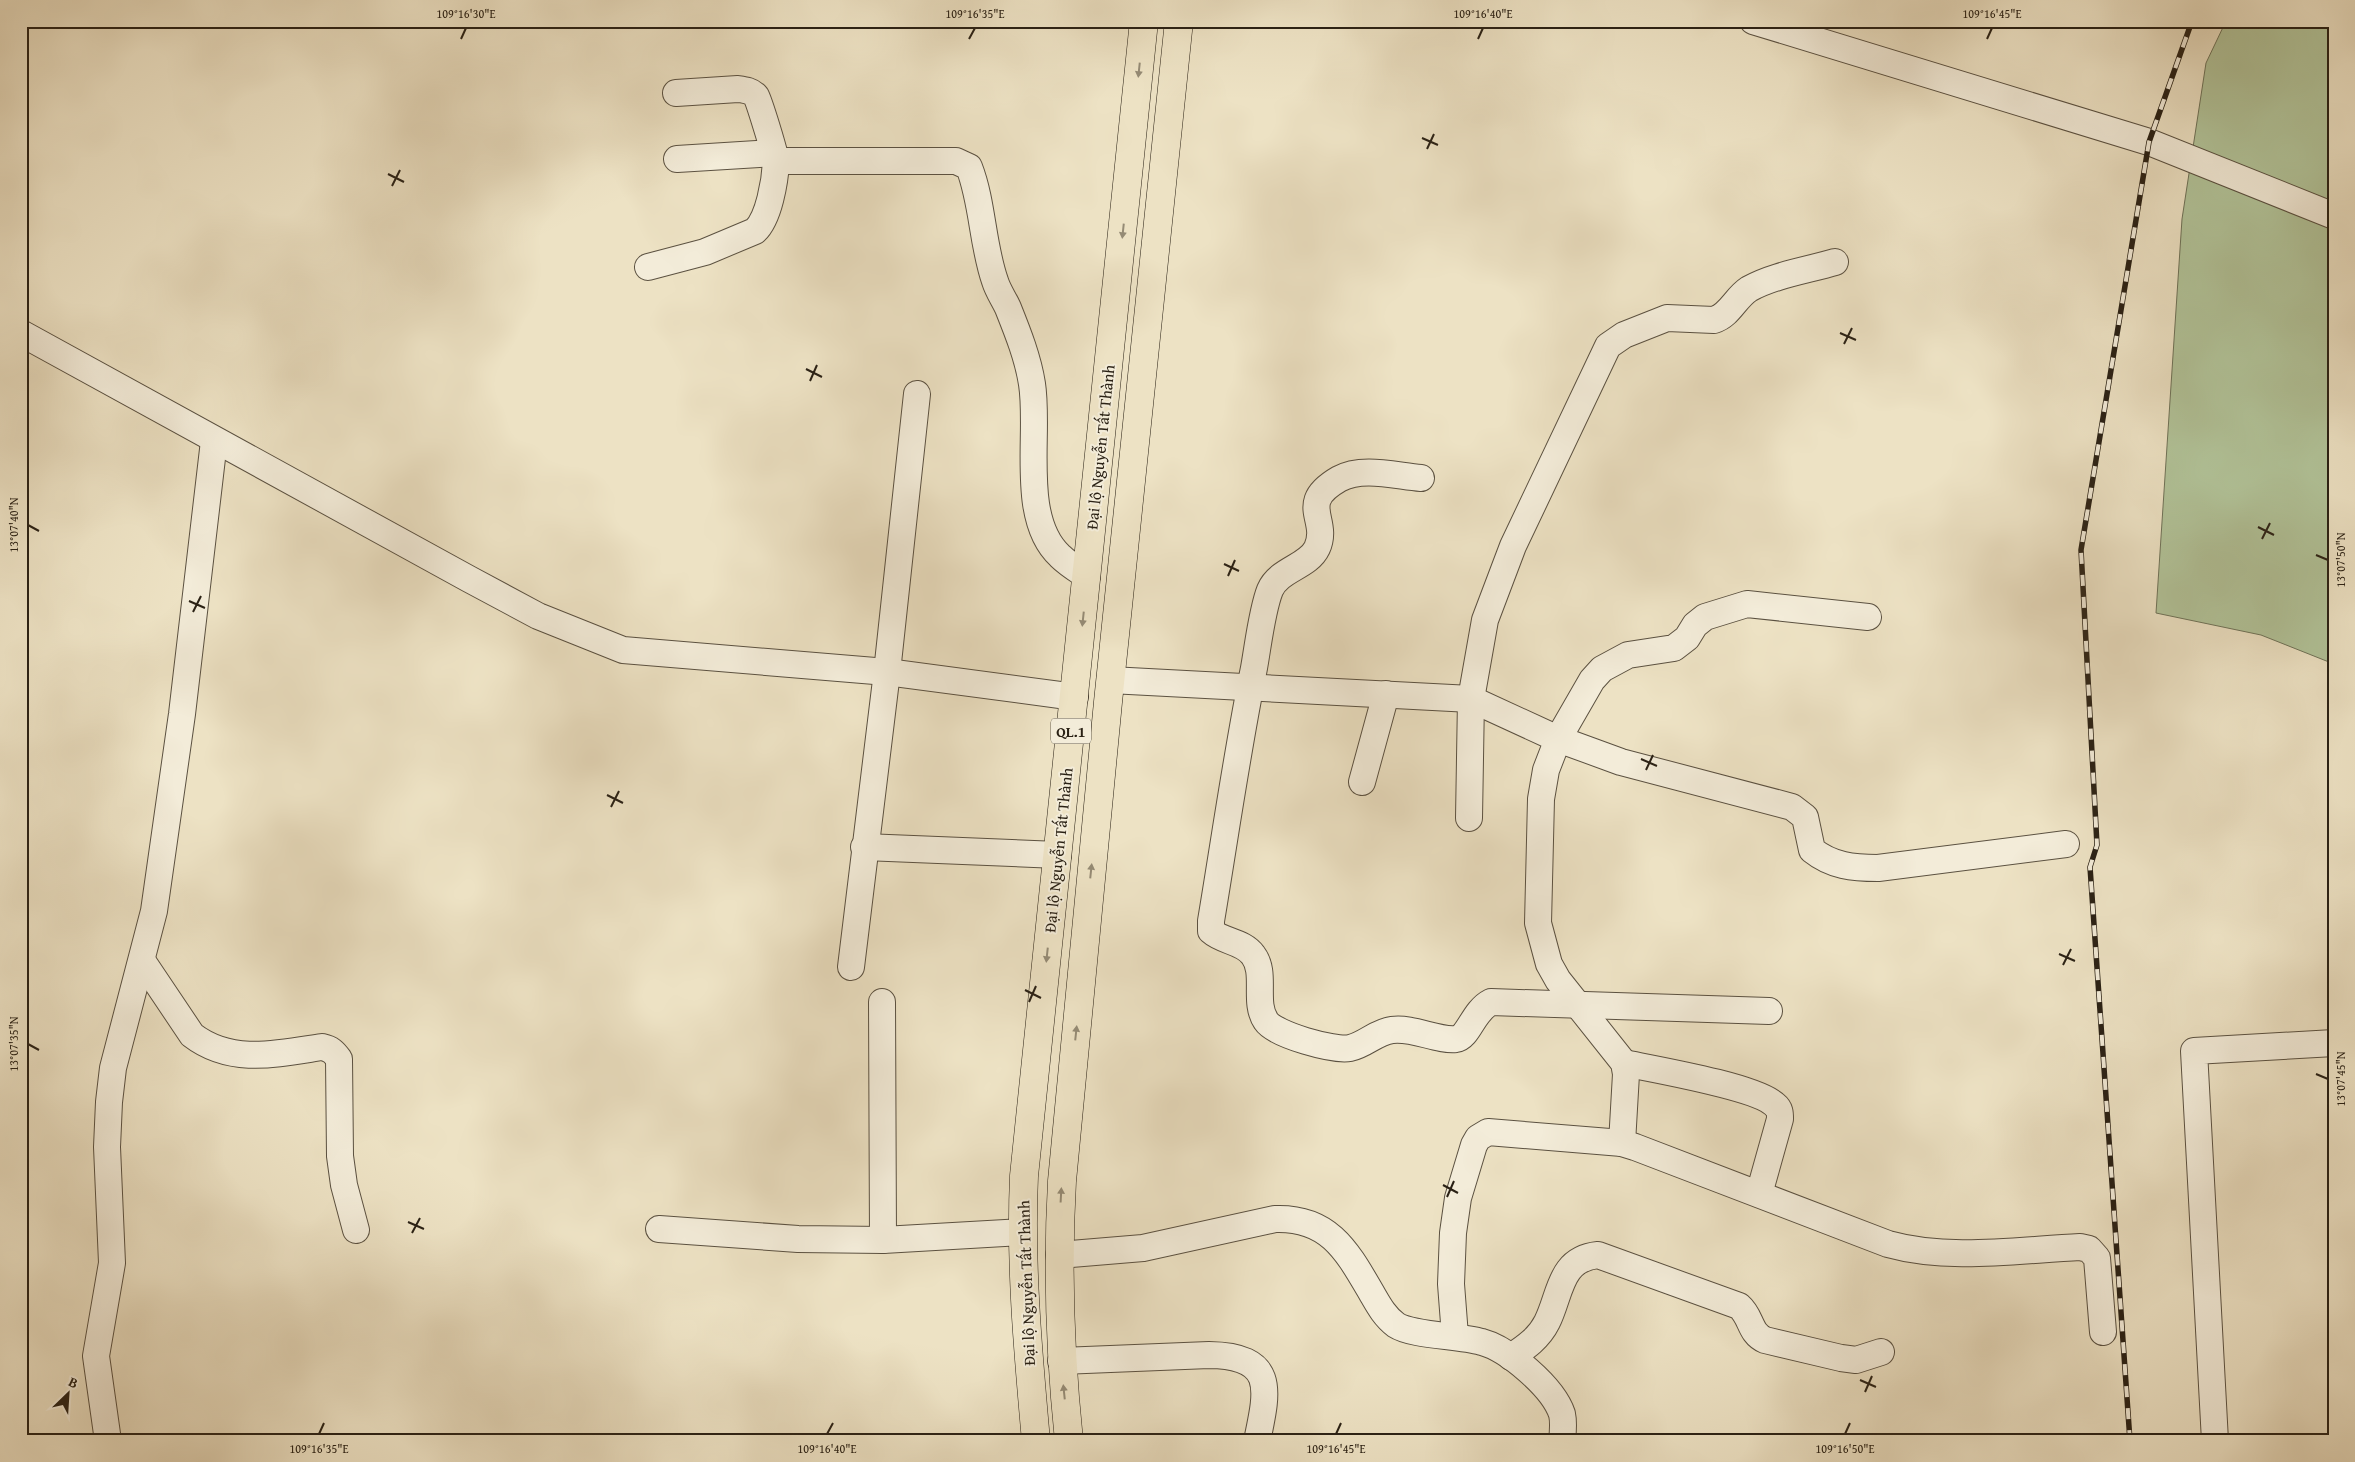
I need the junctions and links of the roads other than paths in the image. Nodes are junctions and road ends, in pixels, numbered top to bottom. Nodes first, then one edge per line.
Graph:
1 (1144, 21) edge
2 (1179, 21) edge
3 (1752, 21) edge
4 (676, 94) dead end
5 (775, 157) junction
6 (677, 159) dead end
7 (2334, 216) edge
8 (1835, 262) dead end
9 (648, 266) dead end
10 (21, 333) edge
11 (917, 394) dead end
12 (214, 441) junction
13 (1421, 478) dead end
14 (1087, 576) junction
15 (1868, 617) dead end
16 (887, 672) junction
17 (1250, 687) junction
18 (1109, 691) junction
19 (1386, 694) junction
20 (1075, 697) junction
21 (1471, 699) junction
22 (1558, 739) junction
23 (1362, 782) dead end
24 (1468, 818) dead end
25 (2066, 844) dead end
26 (864, 847) junction
27 (1058, 855) junction
28 (142, 962) junction
29 (851, 967) dead end
30 (882, 1002) dead end
31 (1580, 1004) junction
32 (1769, 1011) dead end
33 (2334, 1043) edge
34 (1624, 1063) junction
35 (1622, 1143) junction
36 (1759, 1194) junction
37 (659, 1229) dead end
38 (356, 1230) dead end
39 (1021, 1232) junction
40 (883, 1240) junction
41 (1059, 1243) junction
42 (2103, 1332) dead end
43 (1455, 1336) junction
44 (1881, 1352) dead end
45 (1511, 1357) junction
46 (1061, 1361) junction
47 (108, 1441) edge
48 (1036, 1441) edge
49 (1069, 1441) edge
50 (1257, 1441) edge
51 (1562, 1441) edge
52 (2215, 1441) edge

1 -> 14 main road, Đại lộ Nguyễn Tất Thành / QL.1
2 - 18 main road, Đại lộ Nguyễn Tất Thành / QL.1
3 - 7 street
4 - 5 street
5 - 6 street
5 - 9 street
5 - 14 street
8 - 21 street
10 - 12 street
11 - 16 street
12 - 16 street
12 - 28 street
13 - 17 street
14 -> 20 main road, Đại lộ Nguyễn Tất Thành / QL.1
15 - 22 street
16 - 20 street
16 - 26 street
17 - 18 street
17 - 19 street
17 - 31 street
18 - 20 main road
41 -> 18 main road, Đại lộ Nguyễn Tất Thành / QL.1
19 - 21 street
19 - 23 street
20 - 27 main road, Đại lộ Nguyễn Tất Thành / QL.1
21 - 22 street
21 - 24 street
22 - 25 street
22 - 31 street
26 - 27 street
26 - 29 street
27 -> 39 main road, Đại lộ Nguyễn Tất Thành / QL.1
28 - 38 street
28 - 47 street
30 - 40 street
31 - 32 street
31 - 34 street
33 - 52 street
34 - 35 street
34 - 36 street
35 - 36 street
35 - 43 street
36 - 42 street
37 - 40 street
39 - 40 street
39 - 41 main road
39 - 48 main road, Đại lộ Nguyễn Tất Thành / QL.1
41 - 43 street
41 - 46 main road, Đại lộ Nguyễn Tất Thành / QL.1
43 - 45 street
44 - 45 street
45 - 51 street
49 -> 46 main road, Đại lộ Nguyễn Tất Thành / QL.1
46 - 50 street

